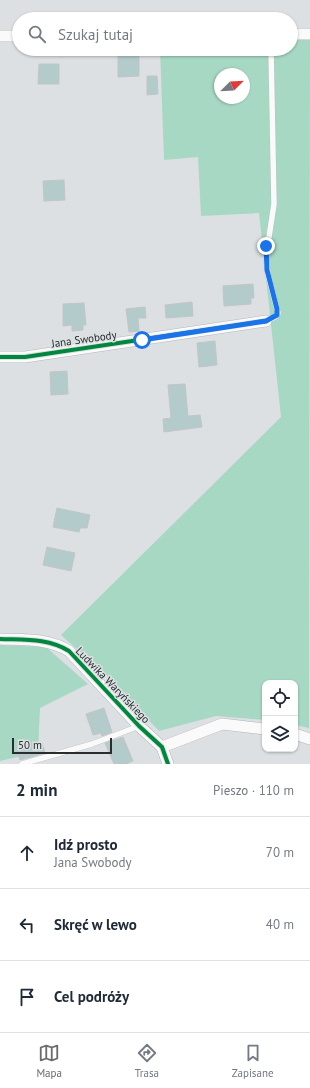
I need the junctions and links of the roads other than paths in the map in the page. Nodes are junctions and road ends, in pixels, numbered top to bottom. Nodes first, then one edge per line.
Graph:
1 (298, 34) edge
2 (310, 34) edge
3 (0, 36) edge
4 (12, 36) edge
5 (271, 56) edge
6 (266, 321) joint
7 (0, 357) edge
8 (0, 639) edge
9 (139, 726) junction
10 (262, 729) edge
11 (298, 735) edge
12 (310, 739) edge
13 (162, 747) junction
14 (22, 764) edge
15 (168, 764) edge

1 - 2 street
3 - 4 street
5 - 6 lane
6 - 7 street, Jana Swobody
8 - 9 street, Ludwika Waryńskiego
9 - 13 street, Ludwika Waryńskiego
9 - 14 lane
10 - 13 street
11 - 12 street
13 - 15 street

